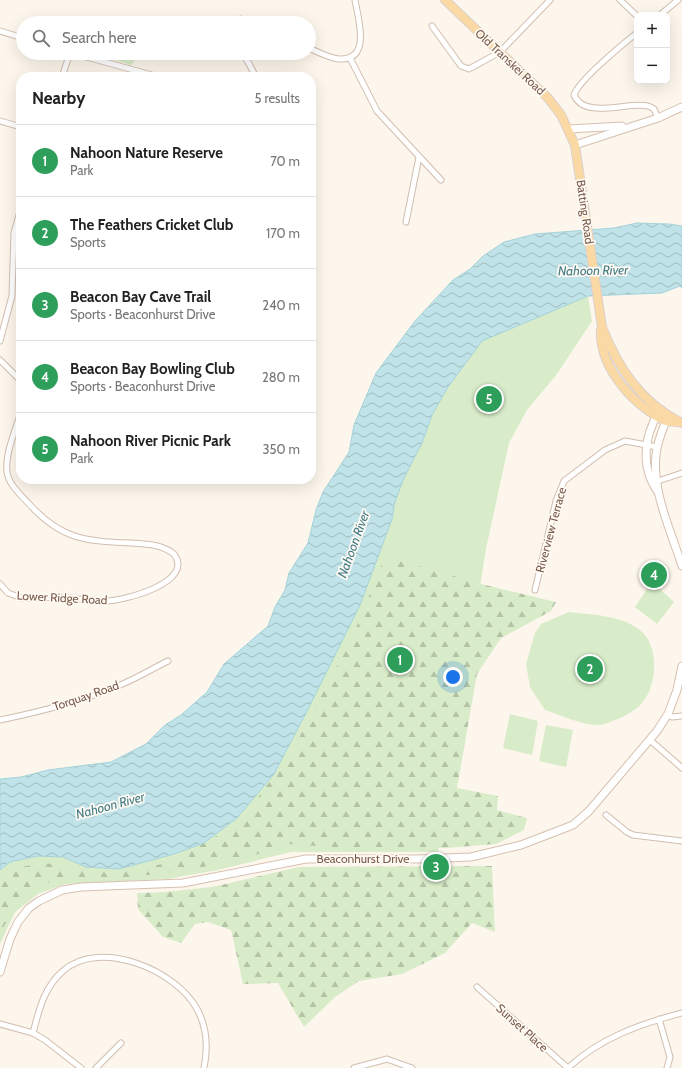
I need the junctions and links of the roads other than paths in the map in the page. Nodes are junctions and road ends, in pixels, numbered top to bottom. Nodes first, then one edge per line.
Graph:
1 (355, 0) edge
2 (550, 0) edge
3 (620, 0) edge
4 (678, 0) edge
5 (444, 1) edge
6 (664, 12) edge
7 (634, 13) edge
8 (432, 26) dead end
9 (0, 31) edge
10 (16, 36) edge
11 (634, 36) edge
12 (316, 51) edge
13 (500, 52) junction
14 (350, 58) junction
15 (68, 60) edge
16 (97, 60) edge
17 (247, 60) edge
18 (64, 72) edge
19 (141, 72) edge
20 (253, 72) edge
21 (682, 107) edge
22 (658, 118) junction
23 (0, 121) edge
24 (16, 126) edge
25 (633, 126) junction
26 (569, 129) junction
27 (575, 144) junction
28 (419, 157) junction
29 (441, 180) dead end
30 (406, 222) dead end
31 (16, 226) edge
32 (1, 338) edge
33 (0, 360) edge
34 (16, 376) edge
35 (658, 413) junction
36 (668, 418) junction
37 (681, 422) edge
38 (16, 428) edge
39 (646, 445) junction
40 (657, 447) junction
41 (682, 473) edge
42 (658, 481) junction
43 (659, 493) junction
44 (682, 566) edge
45 (0, 584) edge
46 (536, 590) dead end
47 (168, 661) dead end
48 (682, 666) edge
49 (668, 714) junction
50 (682, 716) edge
51 (0, 720) edge
52 (650, 740) junction
53 (682, 768) edge
54 (606, 815) dead end
55 (682, 841) edge
56 (0, 972) edge
57 (477, 987) dead end
58 (682, 1013) edge
59 (659, 1019) junction
60 (0, 1024) edge
61 (33, 1033) junction
62 (121, 1043) dead end
63 (81, 1068) edge
64 (96, 1068) edge
65 (204, 1068) edge
66 (354, 1068) edge
67 (412, 1068) edge
68 (568, 1068) edge
69 (667, 1068) edge

1 - 14 street
2 - 13 street
3 - 7 street
4 - 6 street
5 - 13 main road, Old Transkei Road
8 - 13 street
9 - 10 street
11 - 22 street
12 - 14 street
13 - 26 main road, Old Transkei Road
14 - 28 street
15 - 18 street
16 - 19 street
17 - 20 street
21 - 22 street
22 - 25 street
23 - 24 street
25 - 26 street
25 - 27 street
26 - 27 main road, Old Transkei Road
27 - 35 main road, Batting Road
28 - 29 street
28 - 30 street
31 - 32 street
33 - 34 street
35 - 36 main road, Batting Road
35 - 39 street
36 - 37 main road, Batting Road
36 - 40 street
38 - 45 street, Lower Ridge Road
39 - 40 street, Riverview Terrace
39 - 43 street
39 - 46 street, Riverview Terrace
40 - 42 street
41 - 42 street
42 - 43 street
43 - 44 street
47 - 51 street, Torquay Road
48 - 49 street, Beaconhurst Drive
49 - 50 street
49 - 52 street, Beaconhurst Drive
52 - 53 street
52 - 56 street, Beaconhurst Drive
54 - 55 street
57 - 68 street, Sunset Place
58 - 59 street
59 - 68 street
59 - 69 street
60 - 61 street
61 - 63 street
61 - 65 street
62 - 64 street
66 - 67 street

